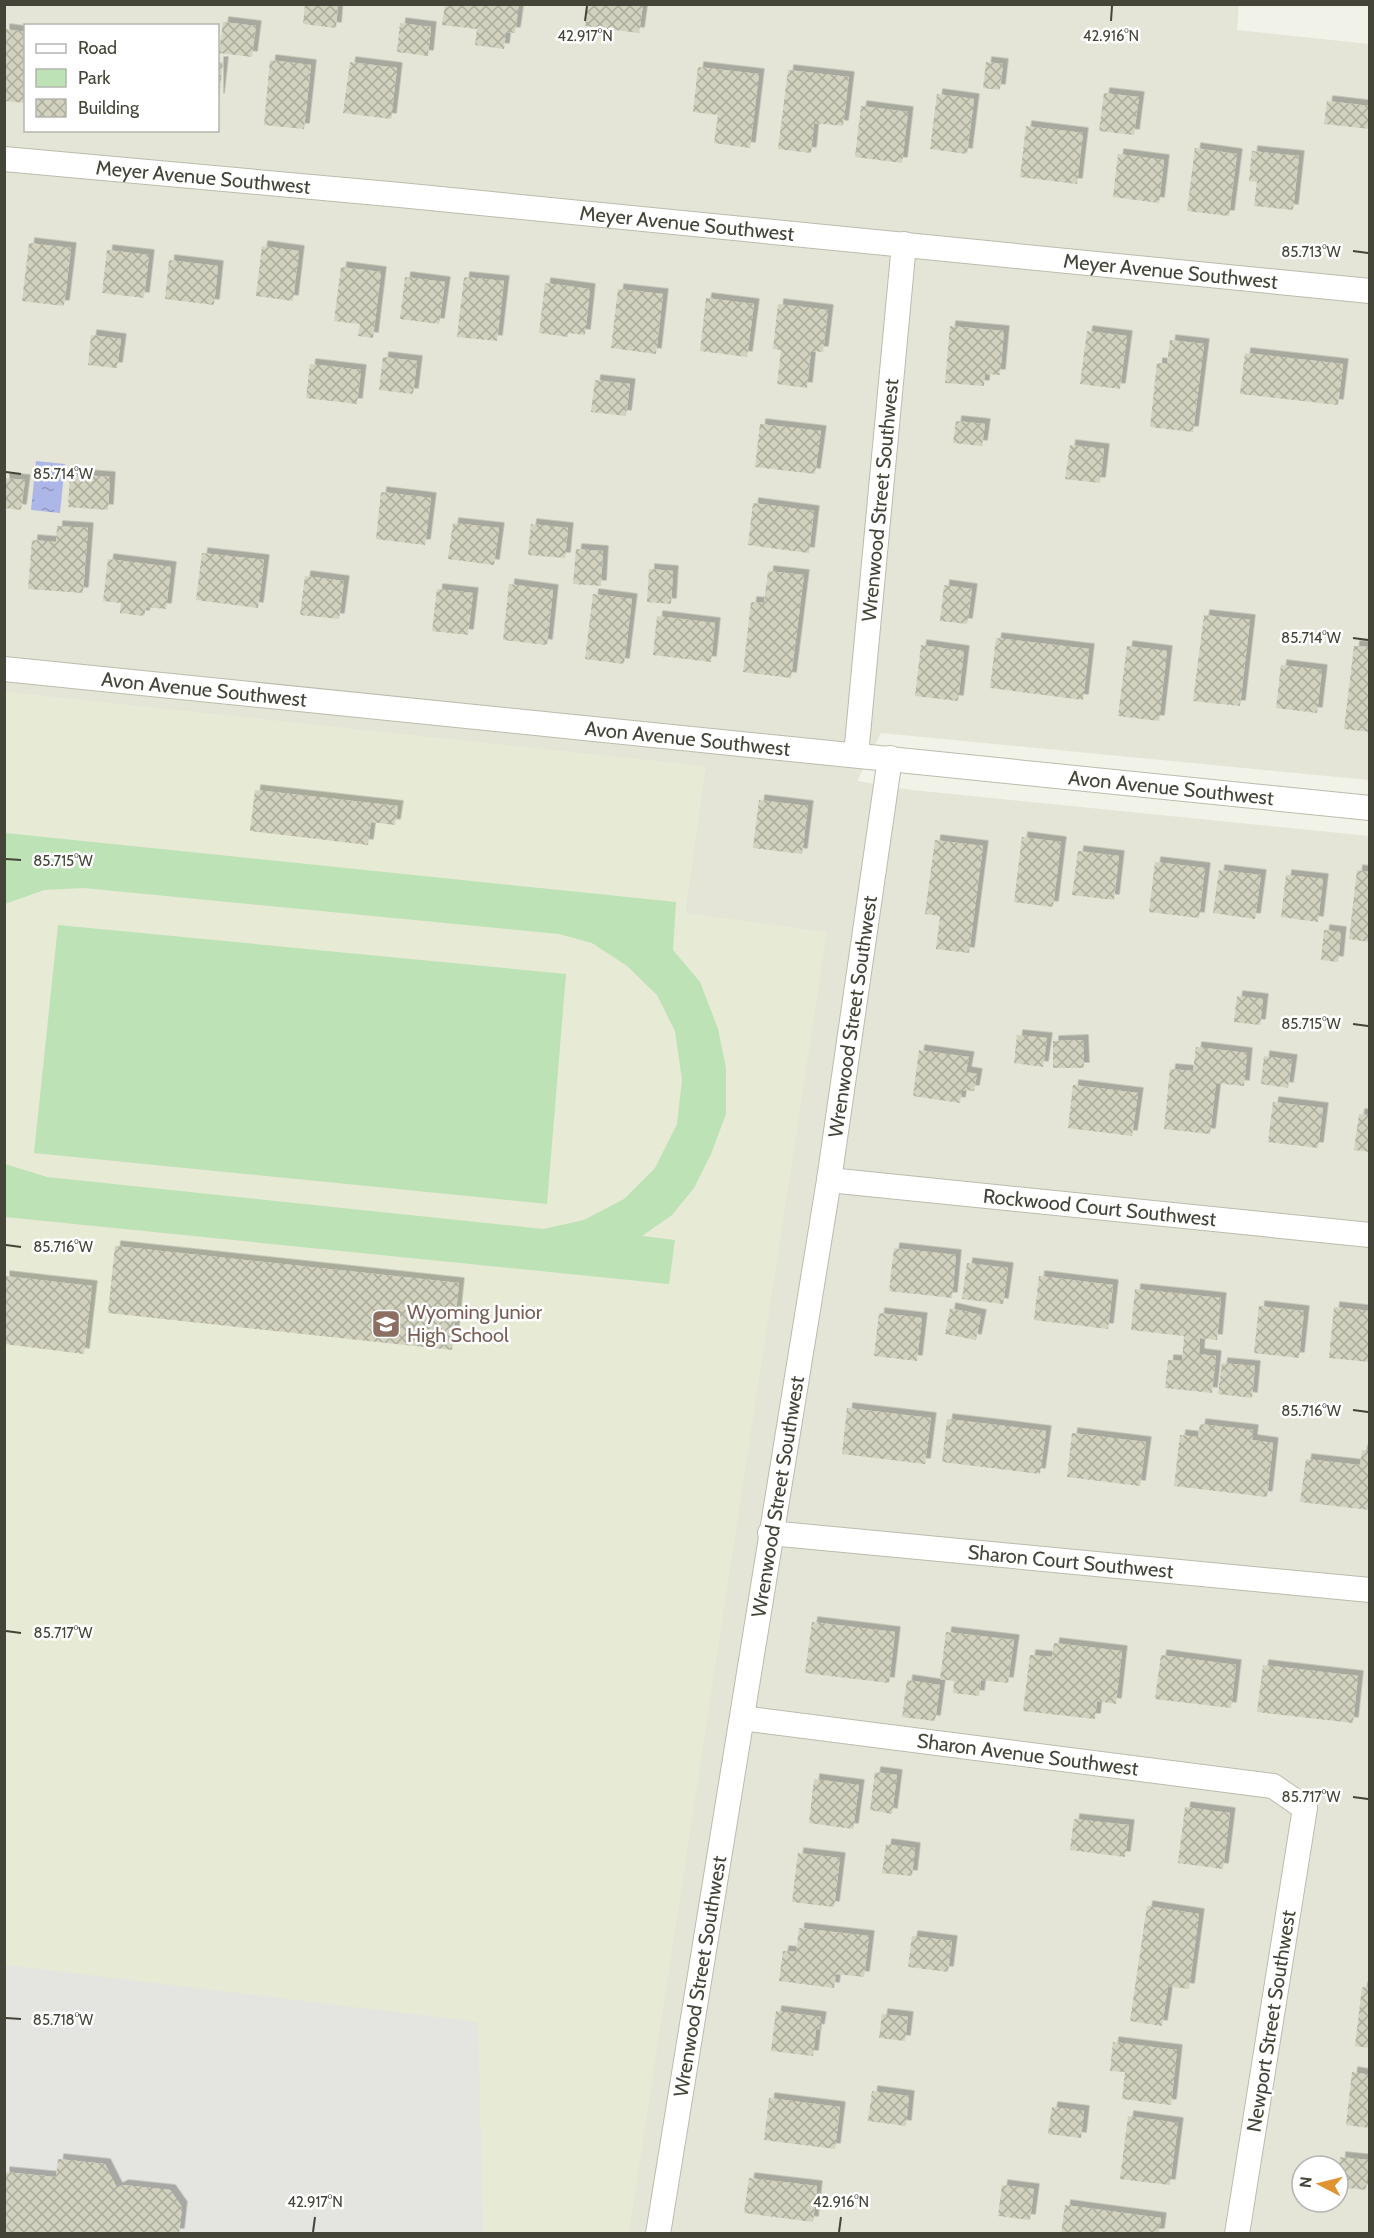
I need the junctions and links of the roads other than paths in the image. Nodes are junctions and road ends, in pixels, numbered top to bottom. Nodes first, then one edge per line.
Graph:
1 (4, 159) edge
2 (904, 244) junction
3 (1370, 291) edge
4 (4, 669) edge
5 (856, 755) junction
6 (890, 758) junction
7 (1370, 808) edge
8 (829, 1180) junction
9 (1370, 1235) edge
10 (770, 1533) junction
11 (1370, 1590) edge
12 (742, 1718) junction
13 (1305, 1808) joint
14 (658, 2234) edge
15 (1237, 2234) edge

1 - 2 street, Meyer Avenue Southwest
2 - 3 street, Meyer Avenue Southwest
2 - 5 street, Wrenwood Street Southwest
4 - 5 street, Avon Avenue Southwest
5 - 6 street, Avon Avenue Southwest
6 - 7 street, Avon Avenue Southwest
6 - 8 street, Wrenwood Street Southwest
8 - 9 street, Rockwood Court Southwest
8 - 10 street, Wrenwood Street Southwest
10 - 11 street, Sharon Court Southwest
10 - 12 street, Wrenwood Street Southwest
12 - 13 street, Sharon Avenue Southwest
12 - 14 street, Wrenwood Street Southwest
13 - 15 street, Newport Street Southwest

